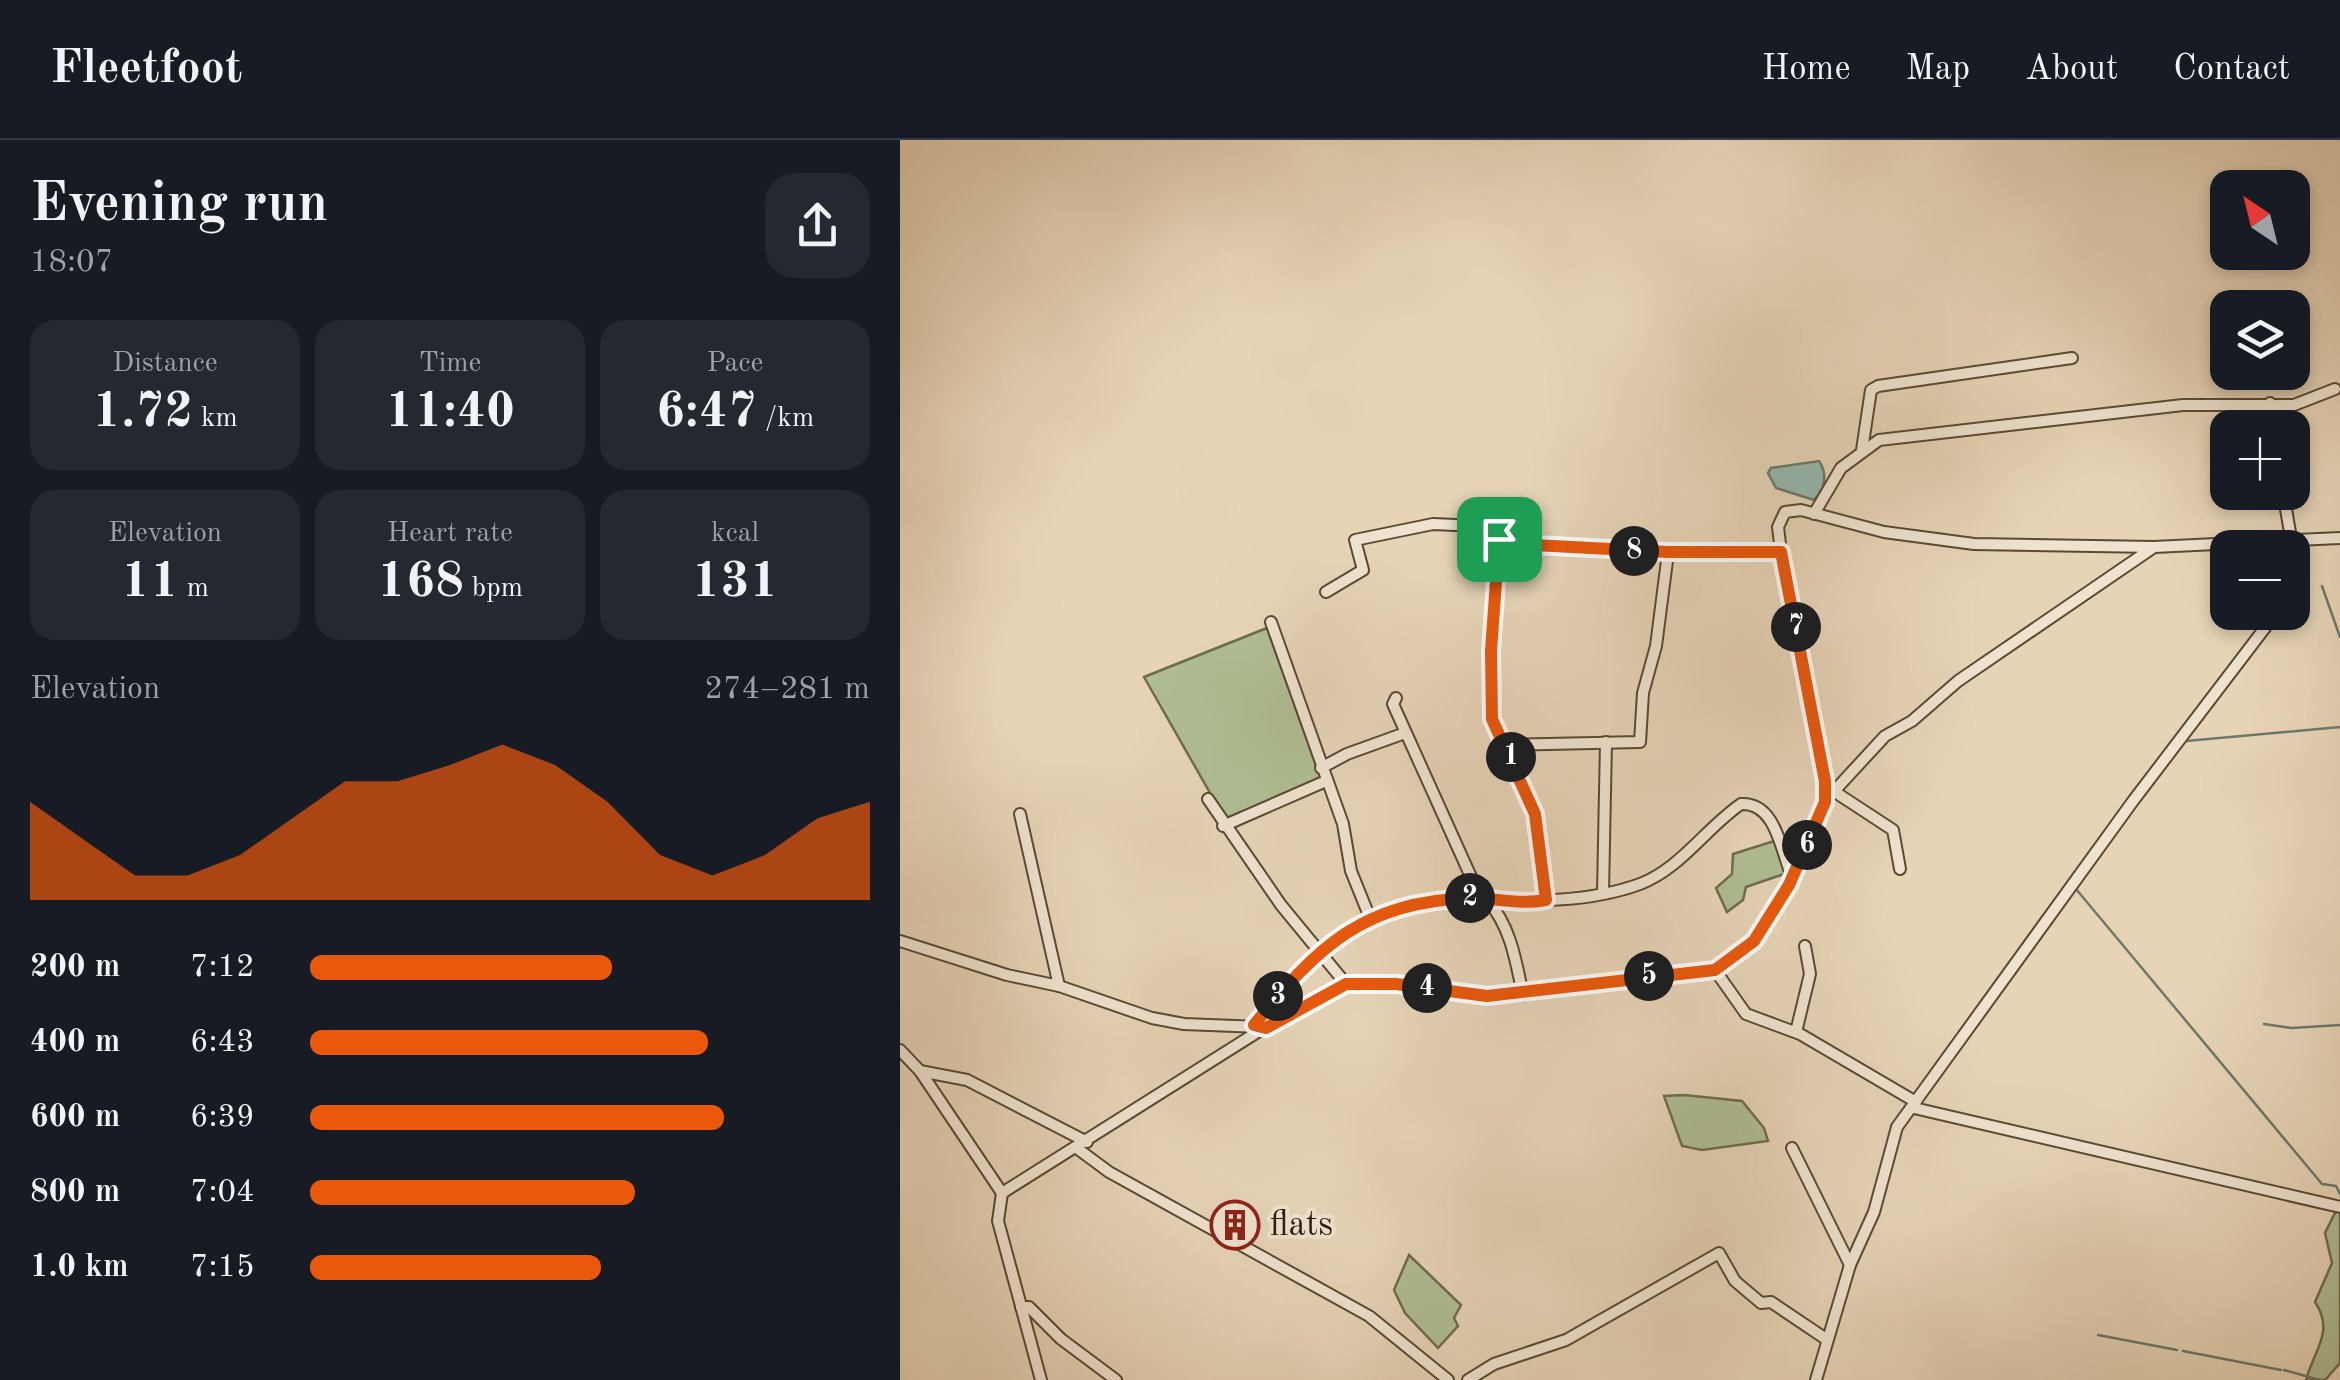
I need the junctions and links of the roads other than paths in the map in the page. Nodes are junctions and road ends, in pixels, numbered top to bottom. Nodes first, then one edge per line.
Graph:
1 (2072, 358) dead end
2 (2335, 389) dead end
3 (2270, 403) junction
4 (2270, 410) edge
5 (1862, 450) junction
6 (1814, 514) junction
7 (2310, 538) edge
8 (2340, 538) edge
9 (1499, 539) junction
10 (2210, 543) edge
11 (2154, 547) junction
12 (1668, 552) junction
13 (1781, 552) junction
14 (1326, 592) dead end
15 (1271, 622) dead end
16 (2263, 630) edge
17 (1396, 698) dead end
18 (1405, 733) junction
19 (1606, 742) junction
20 (1506, 745) junction
21 (1321, 768) junction
22 (1326, 781) junction
23 (1835, 792) junction
24 (1208, 799) dead end
25 (1825, 802) junction
26 (1020, 814) dead end
27 (1223, 826) junction
28 (1900, 870) dead end
29 (1792, 877) junction
30 (1603, 892) junction
31 (1484, 900) junction
32 (1546, 900) junction
33 (1370, 918) junction
34 (900, 942) edge
35 (1805, 946) dead end
36 (1322, 950) junction
37 (1715, 970) junction
38 (1346, 984) junction
39 (1059, 986) junction
40 (1523, 995) junction
41 (1260, 1027) junction
42 (1796, 1032) junction
43 (900, 1050) edge
44 (920, 1070) junction
45 (1915, 1105) junction
46 (1082, 1145) junction
47 (1792, 1148) dead end
48 (1002, 1193) junction
49 (2340, 1207) edge
50 (1850, 1265) junction
51 (1021, 1307) junction
52 (1826, 1339) junction
53 (1042, 1380) edge
54 (1116, 1380) edge
55 (1448, 1380) edge
56 (1468, 1380) edge
57 (1816, 1380) edge

1 - 5 street
2 - 3 street
3 - 4 street
3 - 5 street
5 - 6 street
6 - 11 street
6 - 13 street
7 - 8 street
9 - 12 street
9 - 14 street
9 - 20 street
10 - 11 street
11 - 23 street
12 - 13 street
12 - 19 street
13 - 25 street
15 - 21 street
16 - 45 street
17 - 18 street
18 - 21 street
18 - 31 street
19 - 20 street
19 - 30 street
20 - 32 street
21 - 22 street
22 - 27 street
22 - 33 street
23 - 25 street
23 - 28 street
24 - 27 street
25 - 29 street
26 - 39 street
27 - 36 street
29 - 30 street
29 - 37 street
30 - 32 street
31 - 32 street
31 - 33 street
31 - 40 street
33 - 36 street
34 - 39 street
35 - 42 street
36 - 38 street
36 - 41 street
37 - 40 street
37 - 42 street
38 - 40 street
38 - 41 street
39 - 41 street
41 - 46 street
42 - 45 street
43 - 44 street
44 - 46 street
44 - 48 street
45 - 49 street
45 - 50 street
46 - 48 street
46 - 55 street
47 - 50 street
48 - 51 street
50 - 52 street
51 - 53 street
51 - 54 street
52 - 56 street
52 - 57 street

